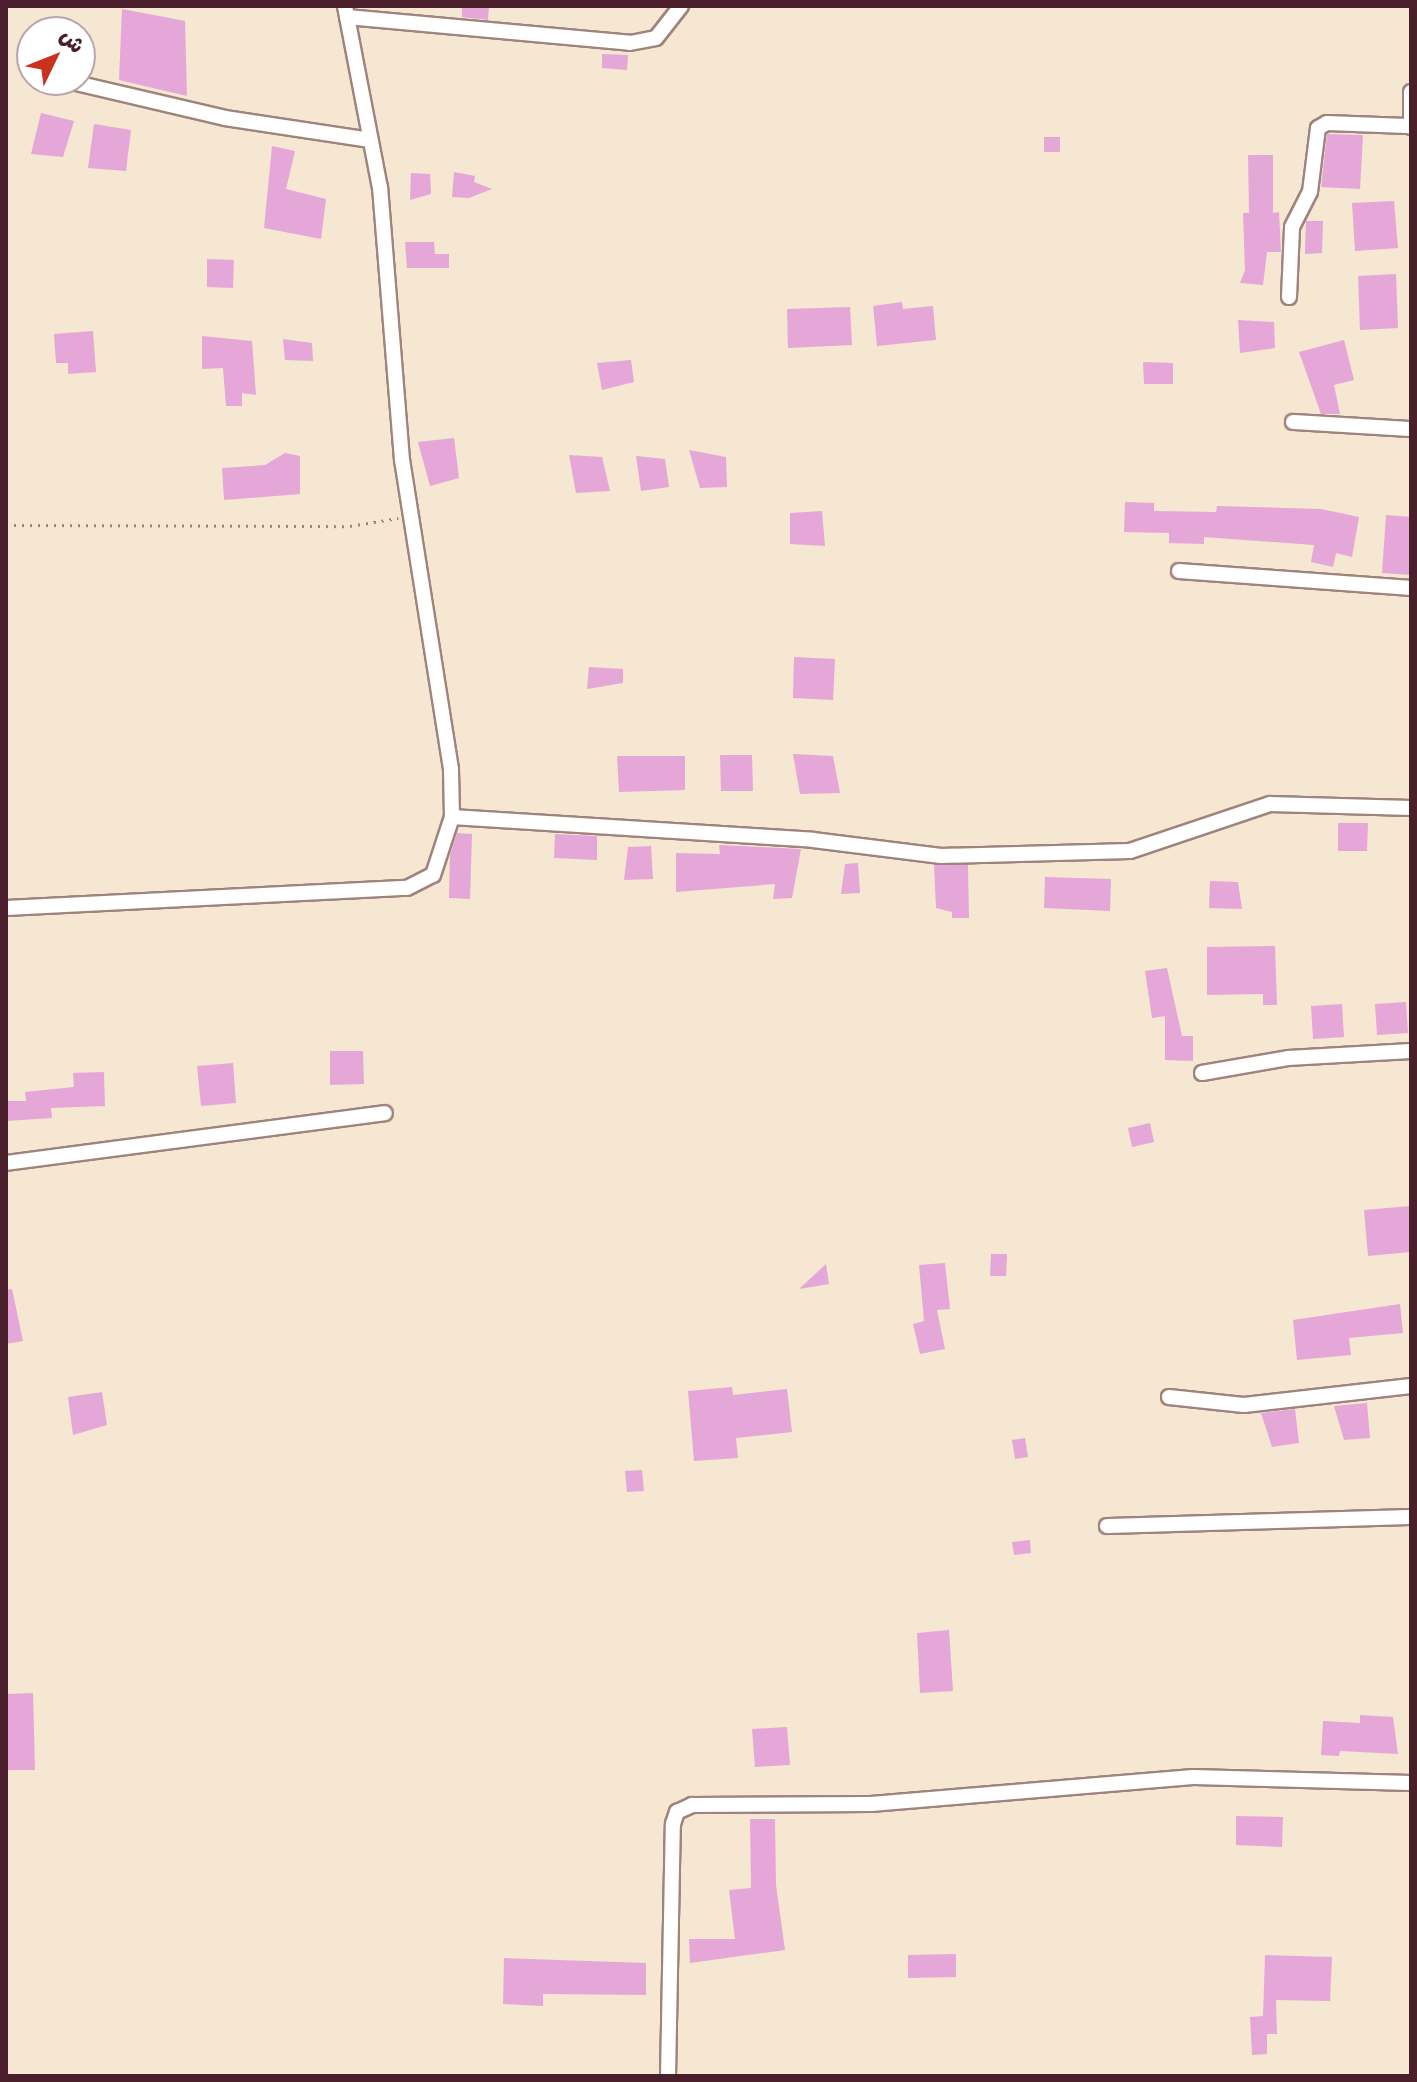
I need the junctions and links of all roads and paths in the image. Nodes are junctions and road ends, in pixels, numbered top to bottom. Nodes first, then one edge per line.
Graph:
1 (681, 6) edge
2 (346, 12) edge
3 (96, 88) edge
4 (1411, 92) edge
5 (1409, 127) edge
6 (370, 140) junction
7 (1289, 297) dead end
8 (1293, 422) dead end
9 (1411, 429) edge
10 (410, 516) junction
11 (6, 525) edge
12 (1179, 571) dead end
13 (1411, 588) edge
14 (1411, 808) edge
15 (452, 817) junction
16 (6, 908) edge
17 (1411, 1051) edge
18 (1202, 1073) dead end
19 (385, 1113) dead end
20 (6, 1163) edge
21 (1411, 1386) edge
22 (1169, 1397) dead end
23 (1411, 1517) edge
24 (1107, 1526) dead end
25 (1411, 1783) edge
26 (668, 2076) edge

1 - 2 street
2 - 6 street
3 - 6 street
4 - 5 street
5 - 7 street
6 - 10 street
8 - 9 street
10 - 11 path
10 - 15 street
12 - 13 street
14 - 15 street
15 - 16 street
17 - 18 street
19 - 20 street
21 - 22 street
23 - 24 street
25 - 26 street

